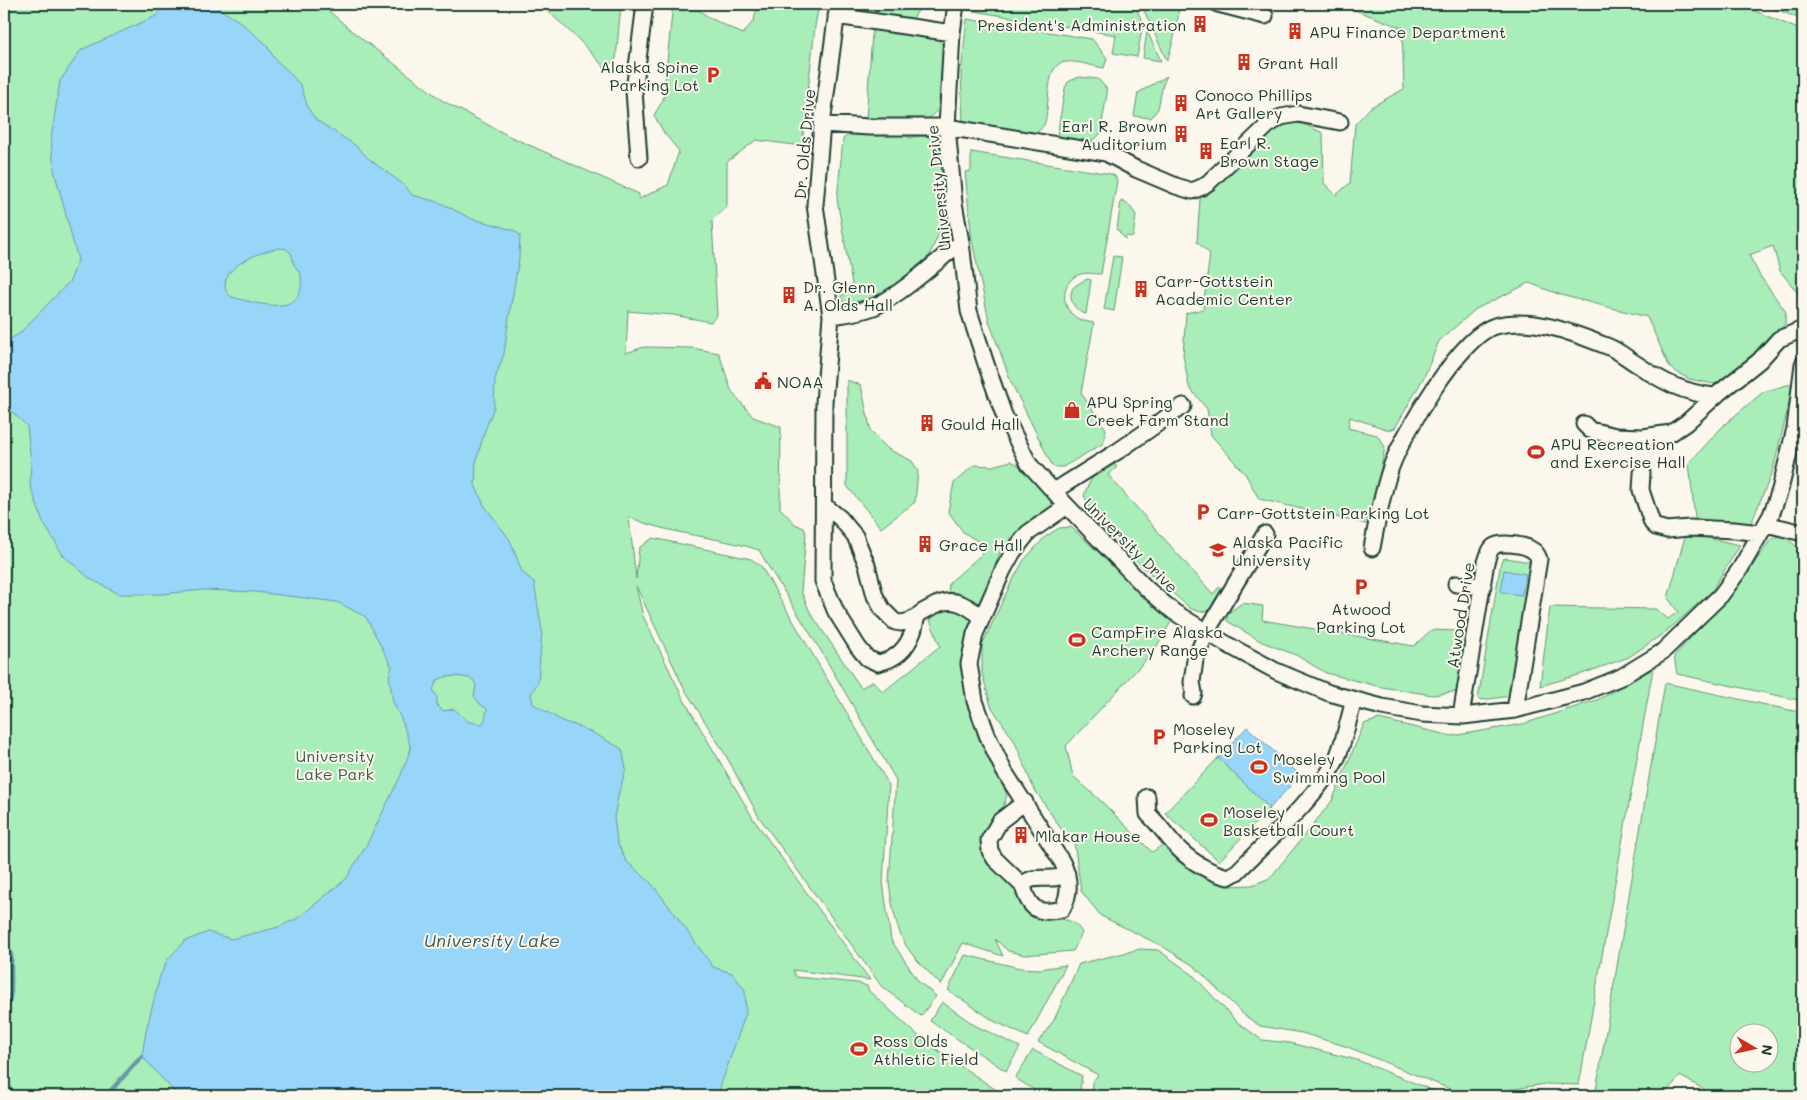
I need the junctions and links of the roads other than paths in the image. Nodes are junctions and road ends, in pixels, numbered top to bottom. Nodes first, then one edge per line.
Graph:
1 (645, 4) edge
2 (956, 4) edge
3 (1218, 4) edge
4 (837, 10) edge
5 (1265, 16) dead end
6 (952, 33) junction
7 (1340, 122) dead end
8 (822, 124) junction
9 (947, 126) junction
10 (639, 158) dead end
11 (962, 242) junction
12 (831, 316) junction
13 (1803, 330) edge
14 (1803, 364) edge
15 (1714, 396) junction
16 (1183, 406) dead end
17 (1584, 424) dead end
18 (1642, 473) dead end
19 (1054, 491) junction
20 (824, 504) junction
21 (1067, 506) junction
22 (1763, 528) junction
23 (1803, 533) edge
24 (1265, 534) dead end
25 (1372, 548) dead end
26 (1456, 584) dead end
27 (1483, 586) junction
28 (918, 616) junction
29 (982, 617) junction
30 (1207, 631) junction
31 (1193, 696) dead end
32 (1354, 700) junction
33 (1515, 710) junction
34 (1461, 716) junction
35 (1147, 797) dead end
36 (1025, 802) junction
37 (1066, 874) junction
38 (1023, 886) junction

1 - 10 street
2 - 6 street, University Drive
3 - 5 street
4 - 6 street
4 - 8 street, Dr. Olds Drive
6 - 9 street, University Drive
7 - 9 street
8 - 9 street
8 - 12 street, Dr. Olds Drive
9 - 11 street, University Drive
11 - 12 street
11 - 19 street, University Drive
12 - 20 street, Dr. Olds Drive
13 - 15 street
14 - 22 street, University Drive
15 - 17 street
15 - 25 street
16 - 19 street
18 - 22 street
19 - 21 street, University Drive
20 - 28 street
20 - 28 street, Dr. Olds Drive
21 - 29 street
21 - 30 street, University Drive
22 - 23 street
22 - 33 street, University Drive
24 - 30 street
26 - 27 street
27 - 33 street, Atwood Drive
27 - 34 street, Atwood Drive
28 - 29 street
29 - 36 street
30 - 31 street
30 - 32 street, University Drive
32 - 34 street, University Drive
32 - 35 street
33 - 34 street, University Drive
36 - 37 street
36 - 38 street
37 - 38 street
37 - 38 street

